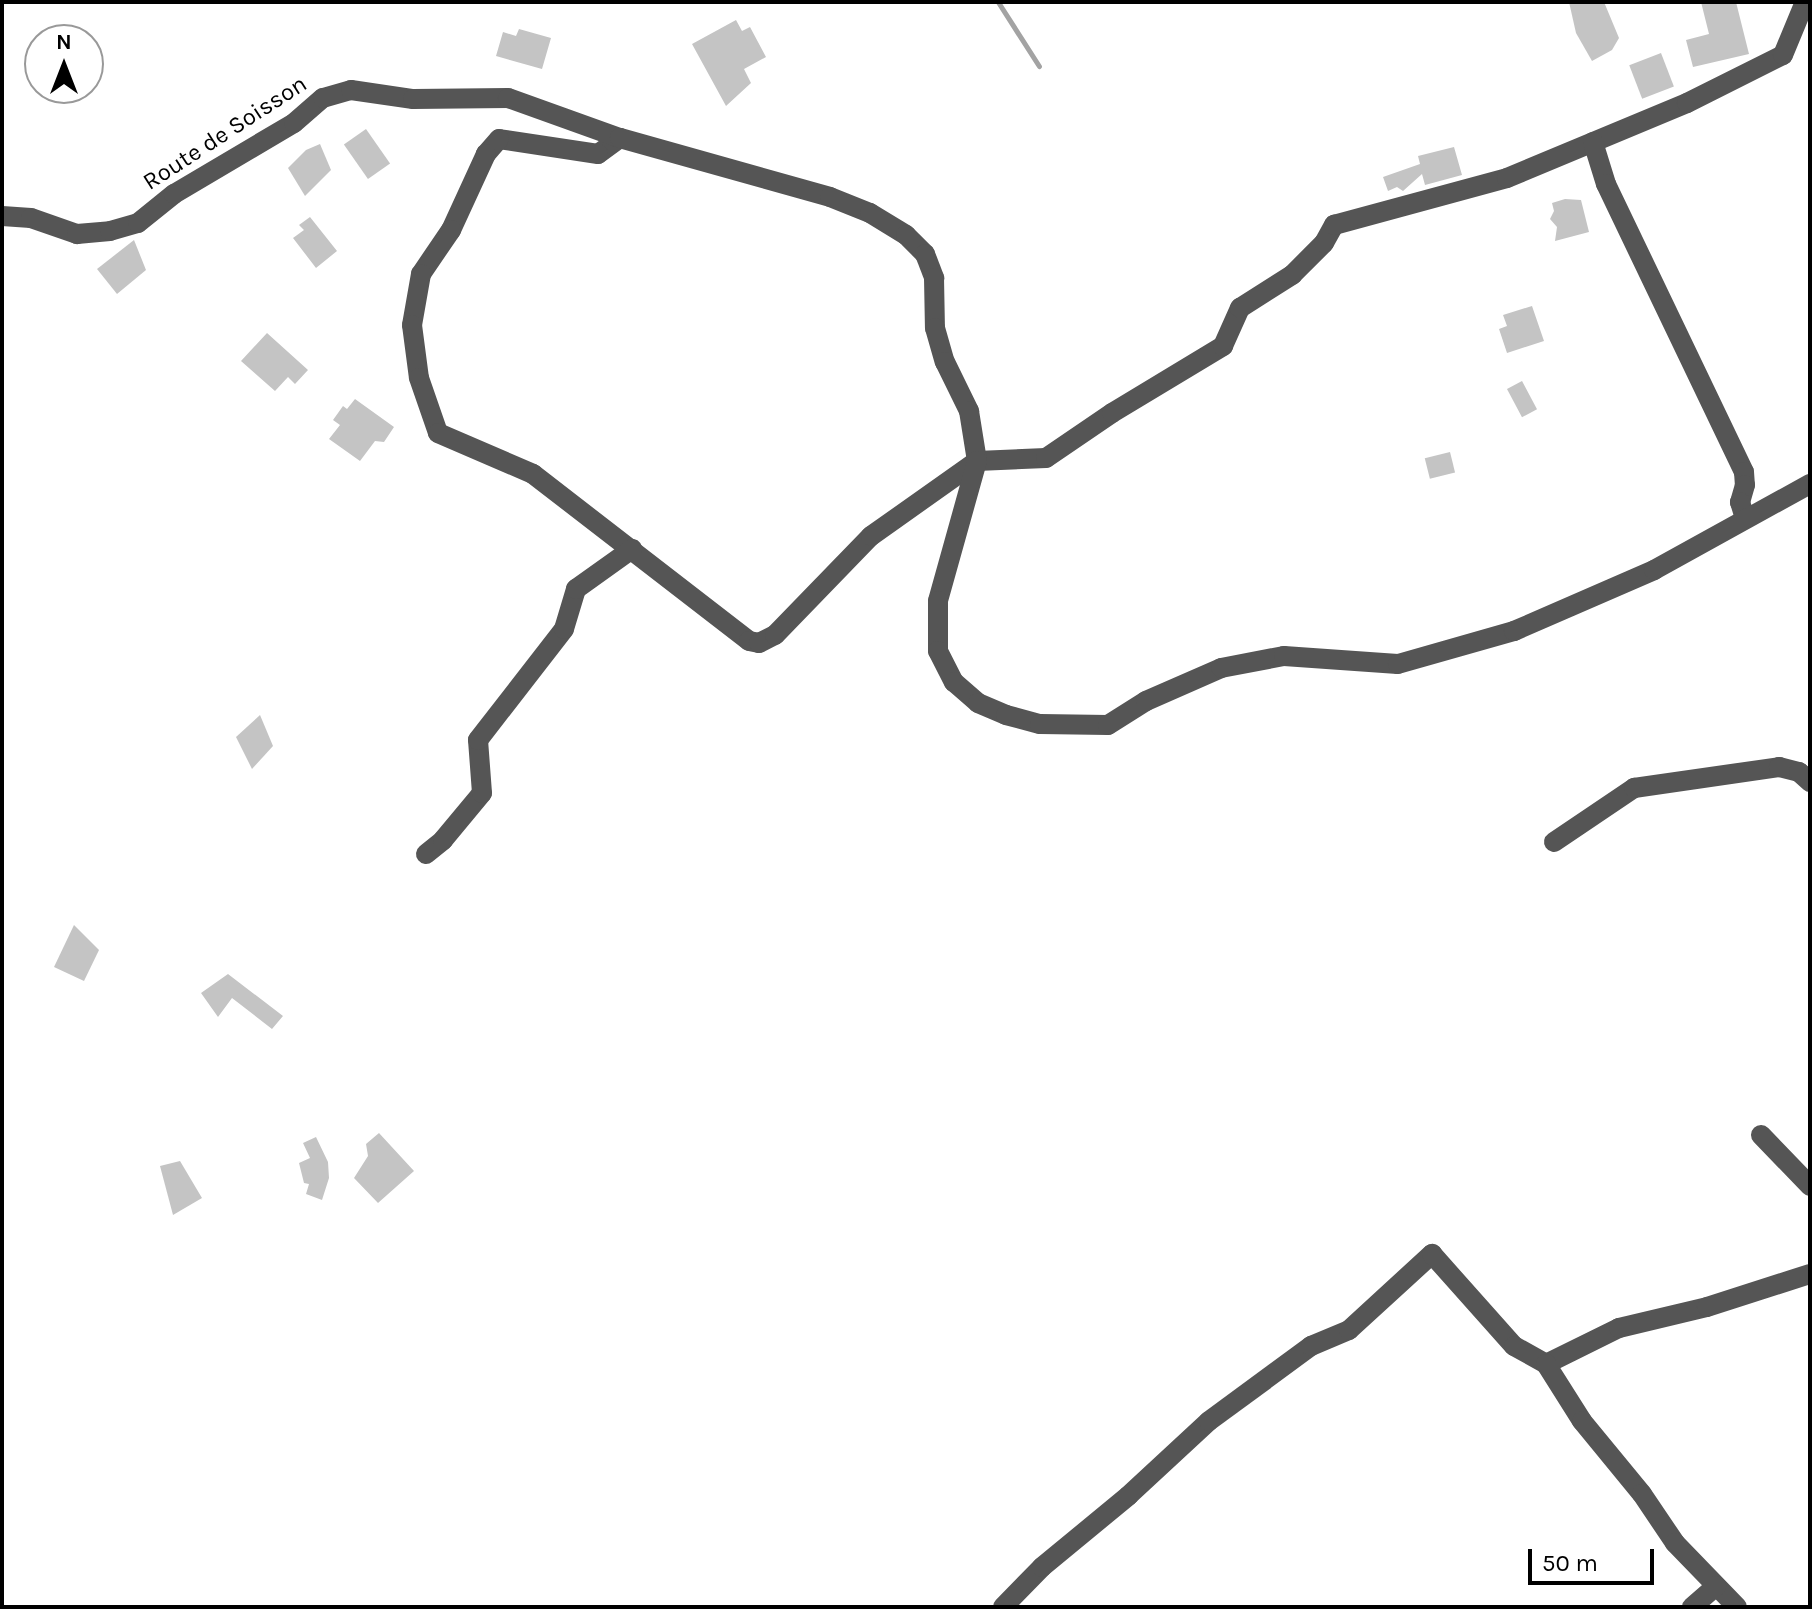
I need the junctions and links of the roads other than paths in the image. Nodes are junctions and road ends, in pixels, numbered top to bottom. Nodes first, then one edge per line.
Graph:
1 (1805, 2) edge
2 (620, 138) junction
3 (1593, 142) junction
4 (2, 216) edge
5 (977, 461) junction
6 (1810, 484) edge
7 (1745, 518) junction
8 (632, 549) junction
9 (1810, 782) edge
10 (1554, 842) dead end
11 (426, 854) dead end
12 (1761, 1135) dead end
13 (1810, 1186) edge
14 (1810, 1274) edge
15 (1546, 1364) junction
16 (1716, 1586) junction
17 (1003, 1607) edge
18 (1692, 1607) edge
19 (1737, 1607) edge

1 - 3 street
2 - 4 street, Route de Soisson
2 - 5 street, Route de Soisson
2 - 8 street
3 - 5 street
3 - 7 street
5 - 7 street
5 - 8 street
6 - 7 street
8 - 11 street
9 - 10 street
12 - 13 street
14 - 15 street
15 - 16 street
15 - 17 street
16 - 18 street
16 - 19 street

